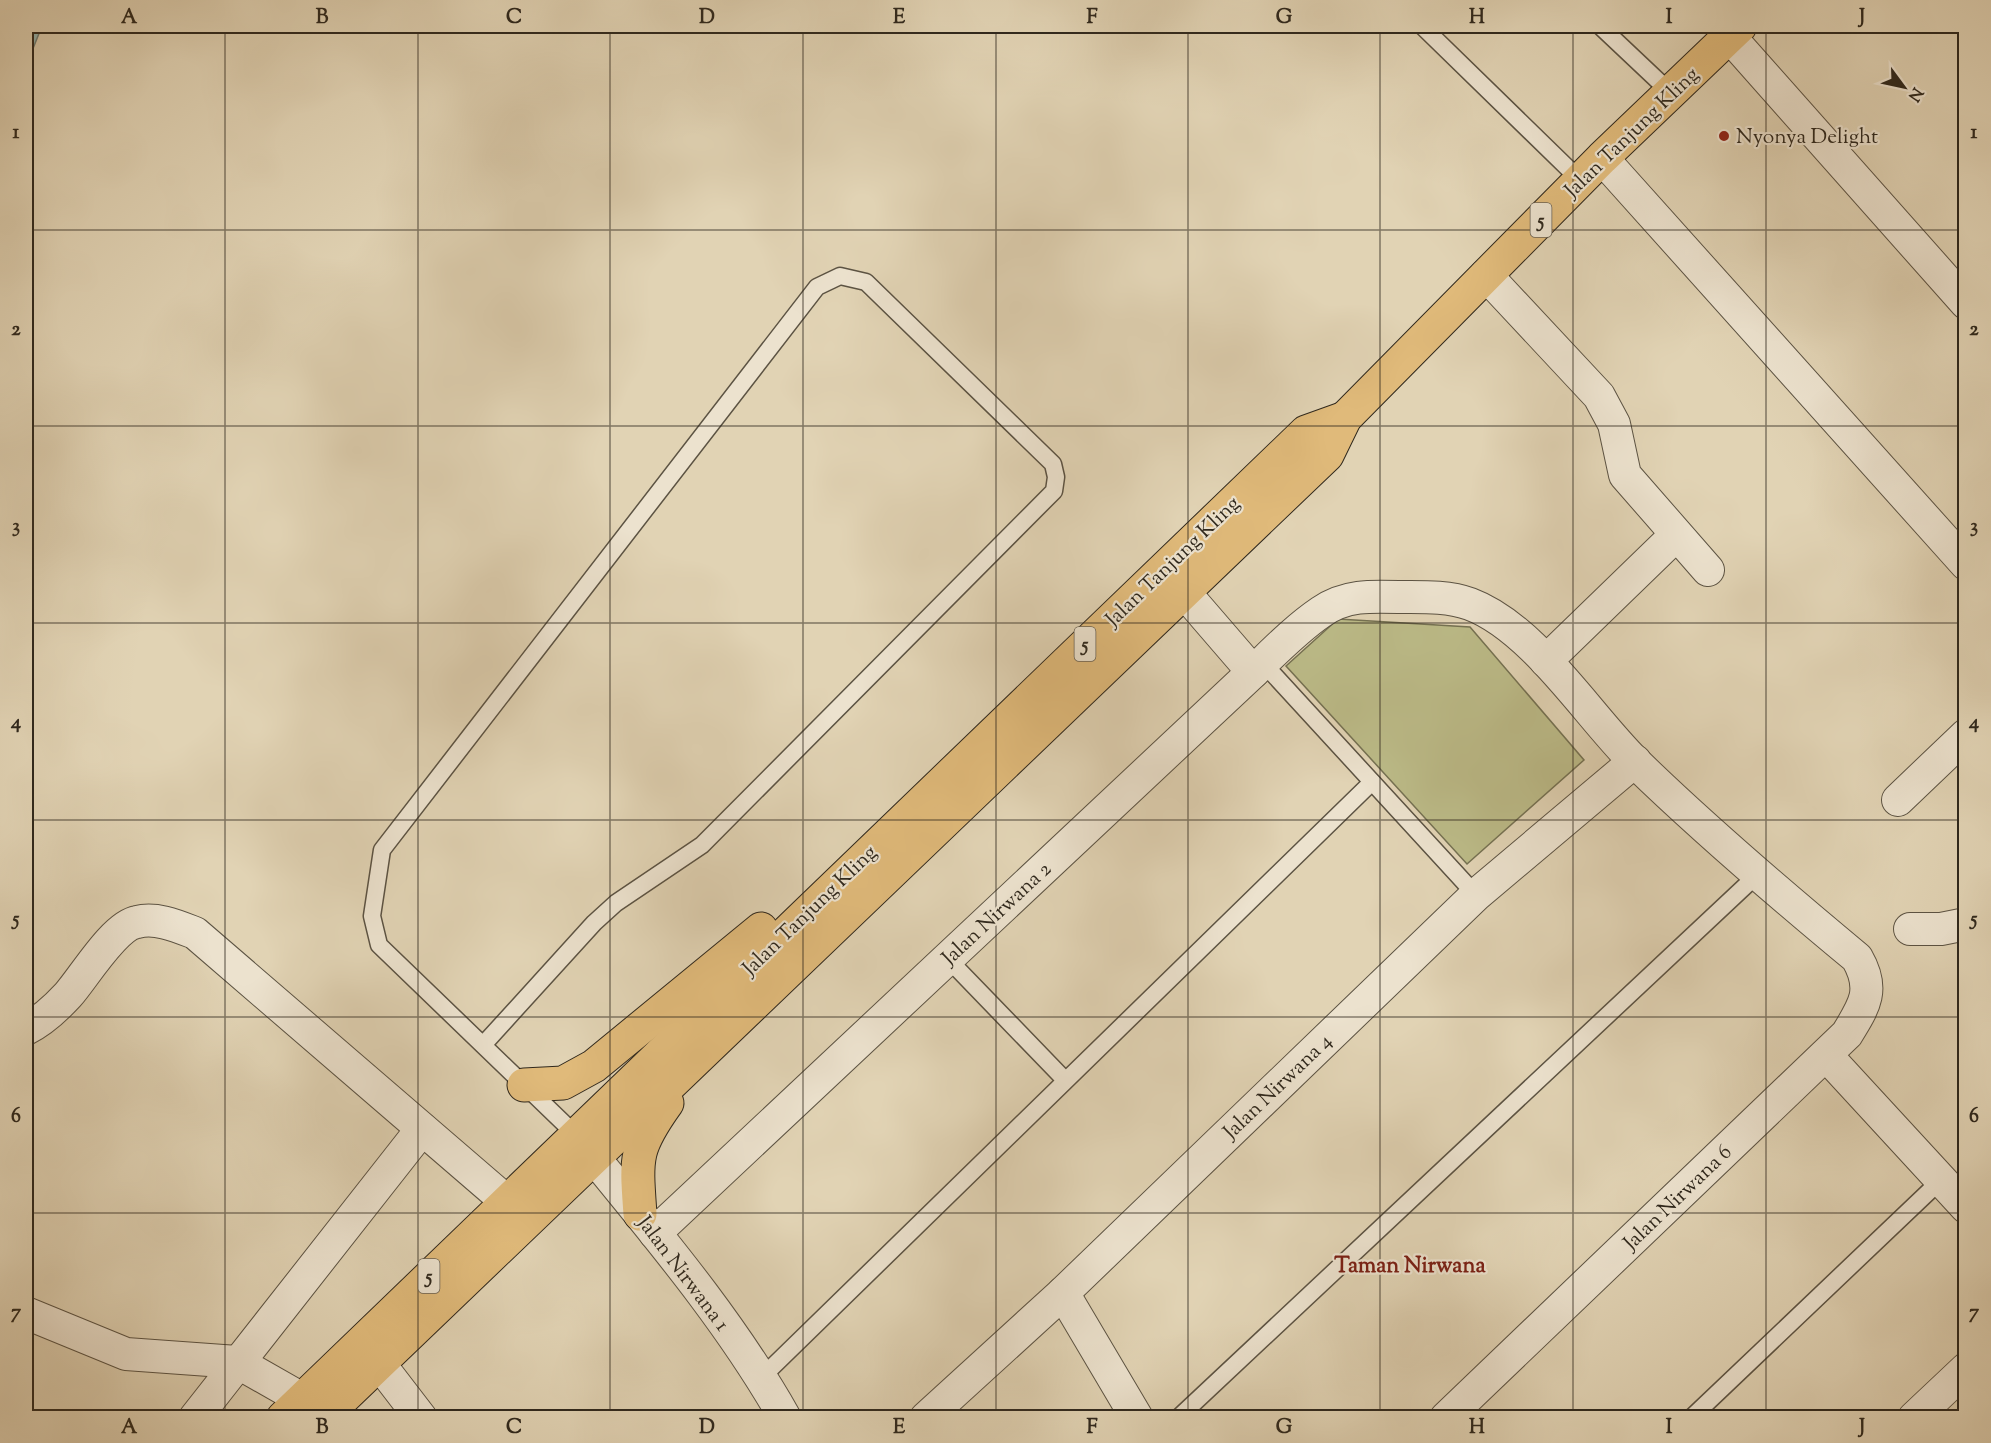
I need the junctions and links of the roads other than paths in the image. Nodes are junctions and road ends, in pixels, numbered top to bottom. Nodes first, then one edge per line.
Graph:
1 (1422, 26) edge
2 (1600, 26) edge
3 (1733, 29) edge
4 (1671, 93) junction
5 (1591, 169) junction
6 (1486, 275) junction
7 (1965, 303) edge
8 (1345, 418) junction
9 (1676, 535) junction
10 (1965, 564) edge
11 (1708, 570) dead end
12 (1184, 592) junction
13 (1546, 661) junction
14 (1258, 667) junction
15 (1965, 735) edge
16 (1635, 761) junction
17 (1372, 782) junction
18 (1898, 800) dead end
19 (1757, 875) junction
20 (835, 885) junction
21 (1476, 894) junction
22 (1965, 924) edge
23 (1910, 929) dead end
24 (948, 959) junction
25 (26, 1029) edge
26 (710, 1043) junction
27 (483, 1045) junction
28 (1826, 1055) junction
29 (1065, 1080) junction
30 (524, 1085) junction
31 (422, 1129) junction
32 (584, 1145) junction
33 (1941, 1180) junction
34 (506, 1202) junction
35 (1965, 1207) edge
36 (648, 1223) junction
37 (1063, 1293) junction
38 (26, 1312) edge
39 (237, 1362) junction
40 (378, 1362) junction
41 (1965, 1369) edge
42 (762, 1377) junction
43 (302, 1411) edge
44 (939, 1412) edge
45 (195, 1418) edge
46 (421, 1418) edge
47 (784, 1418) edge
48 (1137, 1418) edge
49 (1178, 1418) edge
50 (1446, 1418) edge
51 (1691, 1418) edge
52 (1914, 1418) edge

1 - 5 lane
2 - 4 lane
3 - 4 highway, Jalan Tanjung Kling / 5
3 - 7 street
4 - 5 highway, Jalan Tanjung Kling / 5
5 - 6 highway, Jalan Tanjung Kling / 5
5 - 10 street
6 - 8 highway, Jalan Tanjung Kling / 5
6 - 9 street
8 - 12 highway, Jalan Tanjung Kling / 5
8 - 20 highway, Jalan Tanjung Kling / 5
9 - 11 street
9 - 13 street
12 - 14 street
12 - 26 highway, Jalan Tanjung Kling / 5
13 - 14 street, Jalan Nirwana 2
13 - 16 street
14 - 17 lane
14 - 24 street, Jalan Nirwana 2
15 - 18 street
16 - 19 street
16 - 21 street, Jalan Nirwana 4
17 - 21 lane
17 - 29 lane
19 - 28 street, Jalan Nirwana 6
19 - 49 lane
20 - 30 highway
20 - 32 highway, Jalan Tanjung Kling / 5
21 - 37 street, Jalan Nirwana 4
22 - 23 street
24 - 29 lane
24 - 36 street, Jalan Nirwana 2
25 - 31 street
26 - 32 highway, Jalan Tanjung Kling / 5
26 - 36 highway
27 - 27 lane
27 - 30 lane
28 - 33 street
28 - 50 street, Jalan Nirwana 6
29 - 42 lane
30 - 32 lane
31 - 34 street
31 - 39 street
32 - 34 highway, Jalan Tanjung Kling / 5
32 - 36 street, Jalan Nirwana 1
32 - 40 highway, Jalan Tanjung Kling / 5
33 - 35 street
33 - 51 lane
34 - 43 highway, Jalan Tanjung Kling / 5
36 - 42 street, Jalan Nirwana 1
37 - 44 street, Jalan Nirwana 4
37 - 48 street
38 - 39 street
39 - 43 street
39 - 45 street
40 - 43 highway, Jalan Tanjung Kling / 5
40 - 46 street
41 - 52 street
42 - 47 street, Jalan Nirwana 1

